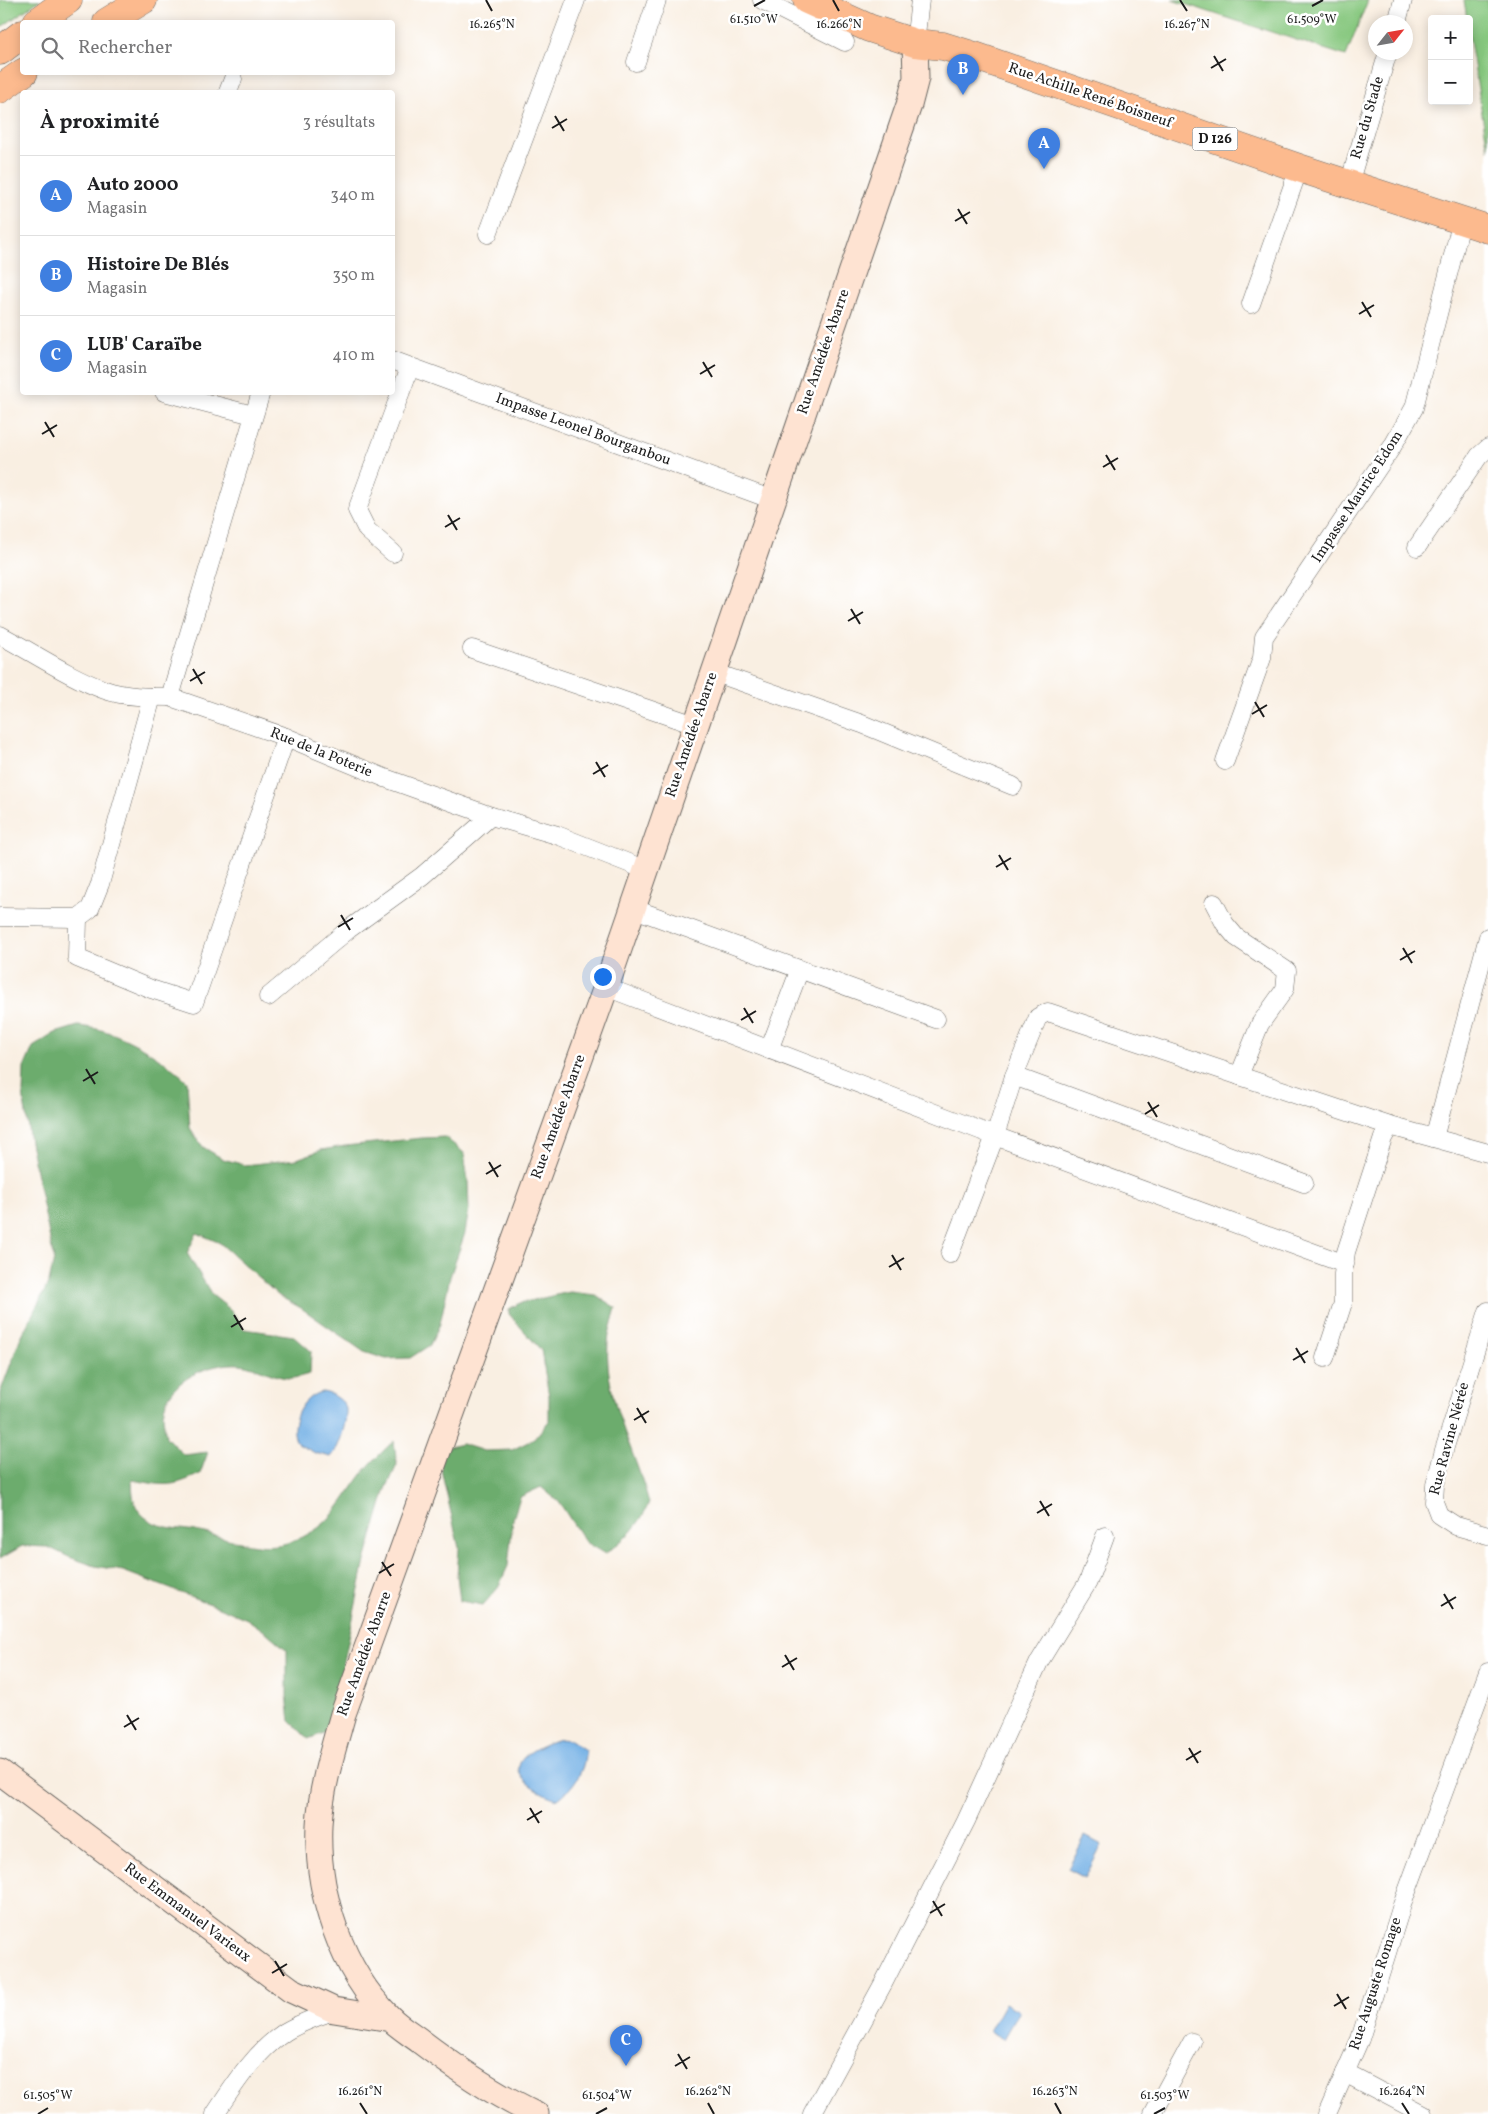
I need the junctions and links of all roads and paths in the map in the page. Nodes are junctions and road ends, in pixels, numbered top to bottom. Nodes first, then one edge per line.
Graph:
1 (131, 0) edge
2 (143, 0) edge
3 (576, 0) edge
4 (657, 0) edge
5 (762, 0) edge
6 (807, 0) edge
7 (920, 0) edge
8 (1403, 0) edge
9 (1399, 15) edge
10 (101, 20) edge
11 (110, 20) edge
12 (20, 30) edge
13 (20, 36) edge
14 (0, 42) edge
15 (845, 42) dead end
16 (915, 43) junction
17 (0, 51) edge
18 (1386, 60) edge
19 (636, 62) dead end
20 (20, 75) edge
21 (0, 88) edge
22 (1299, 168) junction
23 (1349, 184) junction
24 (1462, 220) junction
25 (1488, 229) edge
26 (488, 234) dead end
27 (1252, 304) dead end
28 (395, 361) edge
29 (410, 367) junction
30 (176, 395) edge
31 (260, 395) edge
32 (253, 415) junction
33 (1488, 448) edge
34 (773, 500) junction
35 (1417, 547) dead end
36 (393, 553) dead end
37 (0, 635) edge
38 (472, 649) dead end
39 (713, 672) junction
40 (161, 697) junction
41 (695, 725) junction
42 (286, 737) junction
43 (1225, 761) dead end
44 (1013, 786) dead end
45 (491, 816) junction
46 (646, 870) junction
47 (1214, 903) dead end
48 (632, 908) junction
49 (0, 917) edge
50 (78, 918) junction
51 (1488, 938) edge
52 (800, 969) junction
53 (606, 987) junction
54 (268, 997) dead end
55 (936, 1019) dead end
56 (769, 1050) junction
57 (1014, 1076) junction
58 (1239, 1076) junction
59 (1390, 1126) junction
60 (995, 1136) junction
61 (1434, 1138) junction
62 (1488, 1153) edge
63 (1304, 1183) dead end
64 (950, 1254) dead end
65 (1345, 1264) junction
66 (1488, 1312) edge
67 (1325, 1358) dead end
68 (1488, 1535) edge
69 (1105, 1536) dead end
70 (1488, 1672) edge
71 (0, 1772) edge
72 (334, 2010) junction
73 (391, 2019) junction
74 (1192, 2042) dead end
75 (1345, 2073) junction
76 (215, 2114) edge
77 (536, 2114) edge
78 (812, 2114) edge
79 (1153, 2114) edge
80 (1327, 2114) edge
81 (1423, 2114) edge

1 - 10 main road
2 - 11 main road
3 - 26 street
4 - 19 street
5 - 15 street
6 - 16 main road, Rue Achille René Boisneuf / D 126
7 - 16 street
8 - 9 street
12 - 14 main road
13 - 17 main road
16 - 22 main road, Rue Achille René Boisneuf / D 126
16 - 34 street, Rue Amédée Abarre
18 - 23 street, Rue du Stade
20 - 21 main road
22 - 23 main road, Rue Achille René Boisneuf / D 126
22 - 27 street
23 - 24 main road, Rue Achille René Boisneuf / D 126
24 - 25 main road, Rue Achille René Boisneuf / D 126
24 - 43 street, Impasse Maurice Edom
28 - 29 street, Impasse Leonel Bourganbou
29 - 34 street, Impasse Leonel Bourganbou
29 - 36 street
30 - 32 street
31 - 32 street
32 - 40 street
33 - 35 street
34 - 39 street, Rue Amédée Abarre
37 - 40 street, Rue de la Poterie
38 - 41 street
39 - 41 street, Rue Amédée Abarre
39 - 44 street
40 - 42 street, Rue de la Poterie
40 - 50 street
41 - 46 street, Rue Amédée Abarre
42 - 45 street, Rue de la Poterie
42 - 50 street
45 - 46 street, Rue de la Poterie
45 - 54 street
46 - 48 street, Rue Amédée Abarre
47 - 58 street
48 - 52 street
48 - 53 street, Rue Amédée Abarre
49 - 50 street
51 - 61 street
52 - 55 street
52 - 56 street
53 - 56 street
53 - 73 street, Rue Amédée Abarre
56 - 60 street
57 - 58 street
57 - 60 street
57 - 63 street
58 - 59 street
59 - 61 street
59 - 65 street
60 - 64 street
60 - 65 street
61 - 62 street
65 - 67 street
66 - 68 street, Rue Ravine Nérée
69 - 78 street
70 - 75 street, Rue Auguste Romage
71 - 72 street, Rue Emmanuel Varieux
72 - 73 street, Rue Emmanuel Varieux
72 - 76 street
73 - 77 street, Rue Amédée Abarre
74 - 79 street
75 - 80 street, Rue Auguste Romage
75 - 81 street

